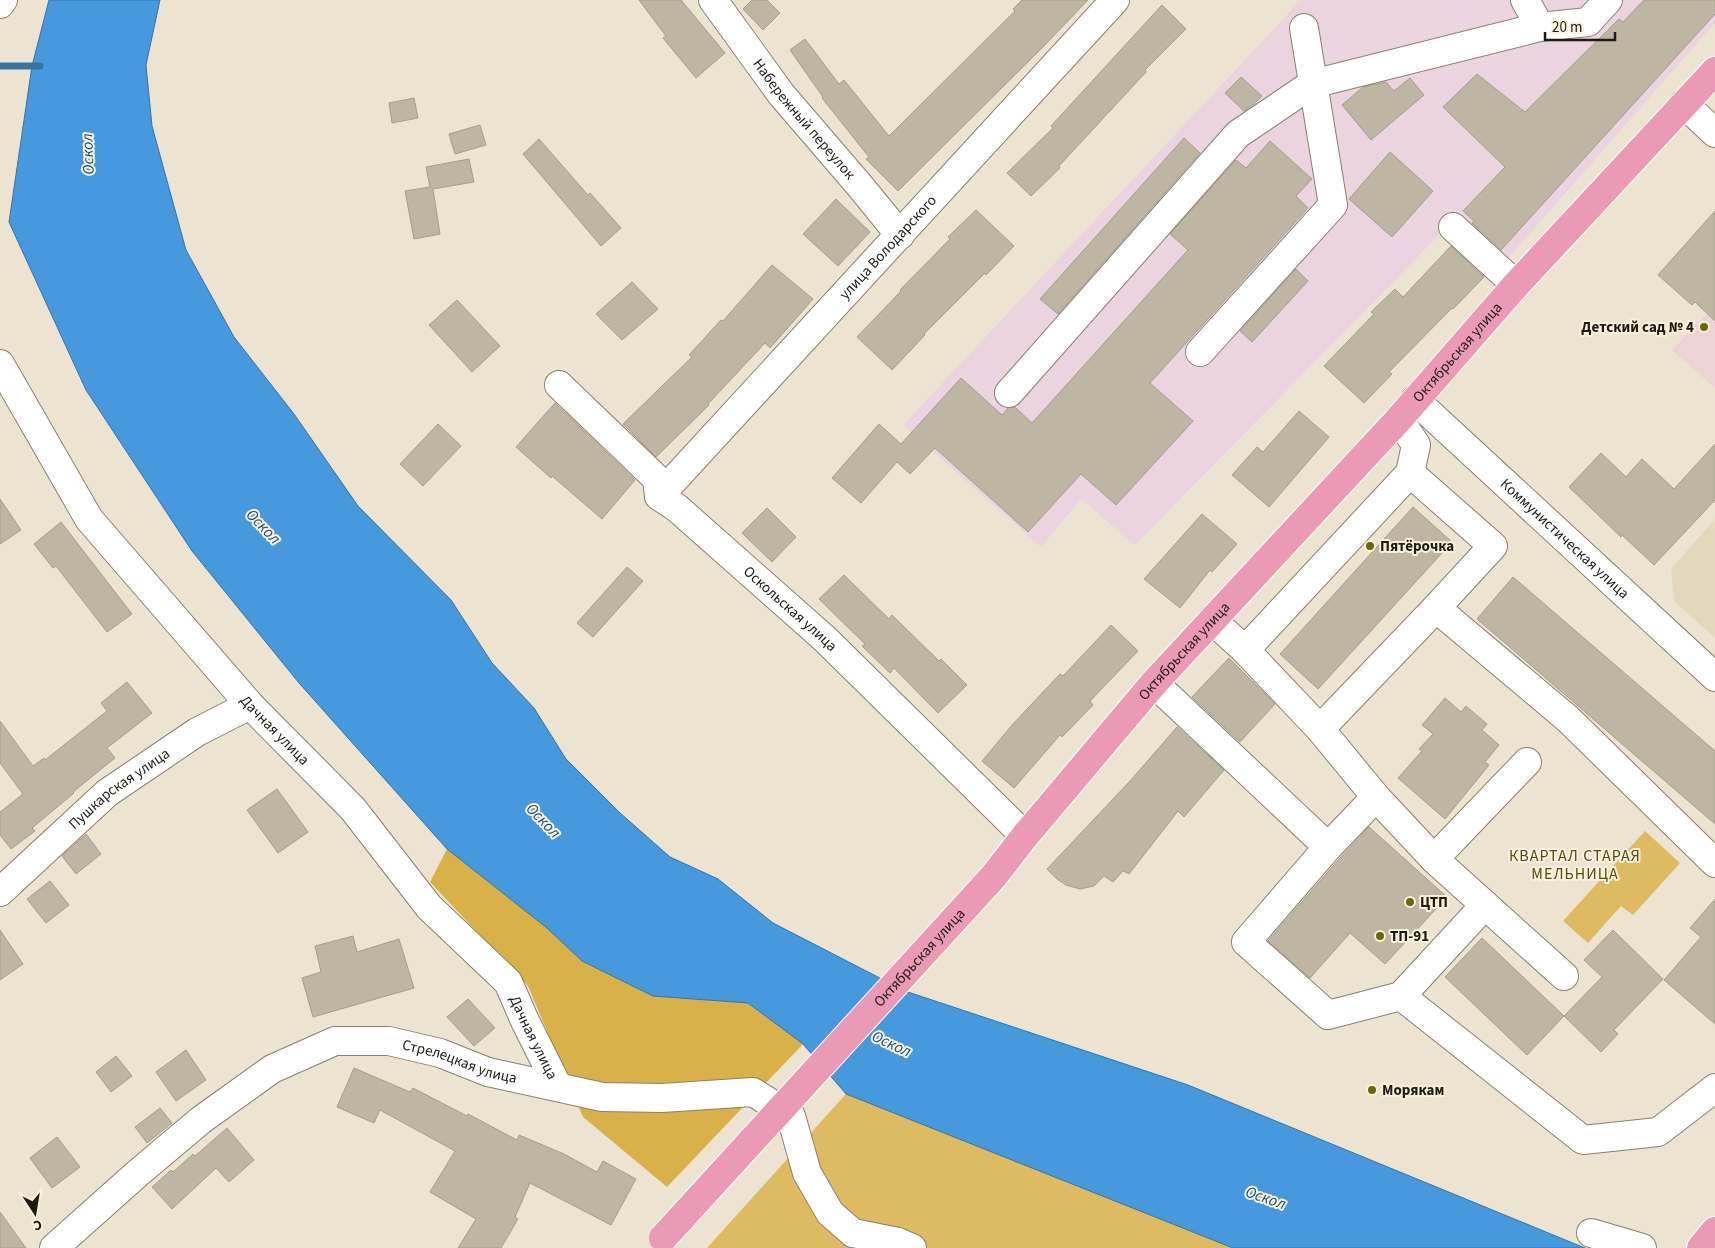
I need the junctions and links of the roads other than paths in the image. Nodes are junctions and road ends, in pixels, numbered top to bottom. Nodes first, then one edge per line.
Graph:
1 (3, 0) edge
2 (713, 0) edge
3 (1115, 0) edge
4 (1525, 0) edge
5 (1608, 0) edge
6 (0, 4) edge
7 (1540, 27) junction
8 (1304, 28) dead end
9 (1715, 71) edge
10 (1312, 84) junction
11 (1684, 104) junction
12 (1715, 133) edge
13 (1453, 227) dead end
14 (900, 235) junction
15 (1516, 285) junction
16 (1200, 352) dead end
17 (0, 364) edge
18 (559, 385) dead end
19 (1009, 393) dead end
20 (1407, 410) junction
21 (1410, 473) junction
22 (659, 496) junction
23 (1436, 608) junction
24 (1212, 620) junction
25 (1245, 650) junction
26 (1715, 677) edge
27 (1154, 683) junction
28 (250, 704) junction
29 (1320, 730) junction
30 (1527, 762) dead end
31 (1376, 797) junction
32 (1025, 836) junction
33 (1328, 847) junction
34 (1434, 859) junction
35 (1715, 863) edge
36 (0, 892) edge
37 (1485, 905) junction
38 (1564, 976) dead end
39 (1401, 996) junction
40 (558, 1087) junction
41 (1715, 1088) edge
42 (1715, 1231) edge
43 (1591, 1233) dead end
44 (850, 1241) edge
45 (658, 1243) edge
46 (54, 1248) edge
47 (912, 1248) edge
48 (1642, 1248) edge
49 (1701, 1248) edge

1 - 6 street
2 - 14 street, Набережный переулок
3 - 14 street, улица Володарского
4 - 7 street
5 - 7 street
7 - 10 street
8 - 10 street
9 - 11 main road, Октябрьская улица
10 - 16 street
10 - 19 street
11 - 12 street
11 - 15 main road, Октябрьская улица
13 - 15 street
14 - 22 street, улица Володарского
15 - 20 main road, Октябрьская улица
17 - 28 street, Дачная улица
18 - 22 street
20 - 21 street
20 - 24 main road, Октябрьская улица
20 - 26 street, Коммунистическая улица
21 - 23 street
21 - 25 street
22 - 32 street, Оскольская улица
23 - 29 street
23 - 35 street
24 - 25 street
24 - 27 main road, Октябрьская улица
25 - 29 street
27 - 32 main road, Октябрьская улица
27 - 33 street
28 - 36 street, Пушкарская улица
28 - 40 street, Дачная улица
29 - 31 street
30 - 34 street
31 - 33 street
31 - 34 street
32 - 45 main road, Октябрьская улица, bridge
33 - 39 street
34 - 37 street
37 - 38 street
37 - 39 street
39 - 41 street
40 - 44 street, Стрелецкая улица
40 - 46 street, Стрелецкая улица
42 - 49 main road
43 - 48 street
44 - 47 street

